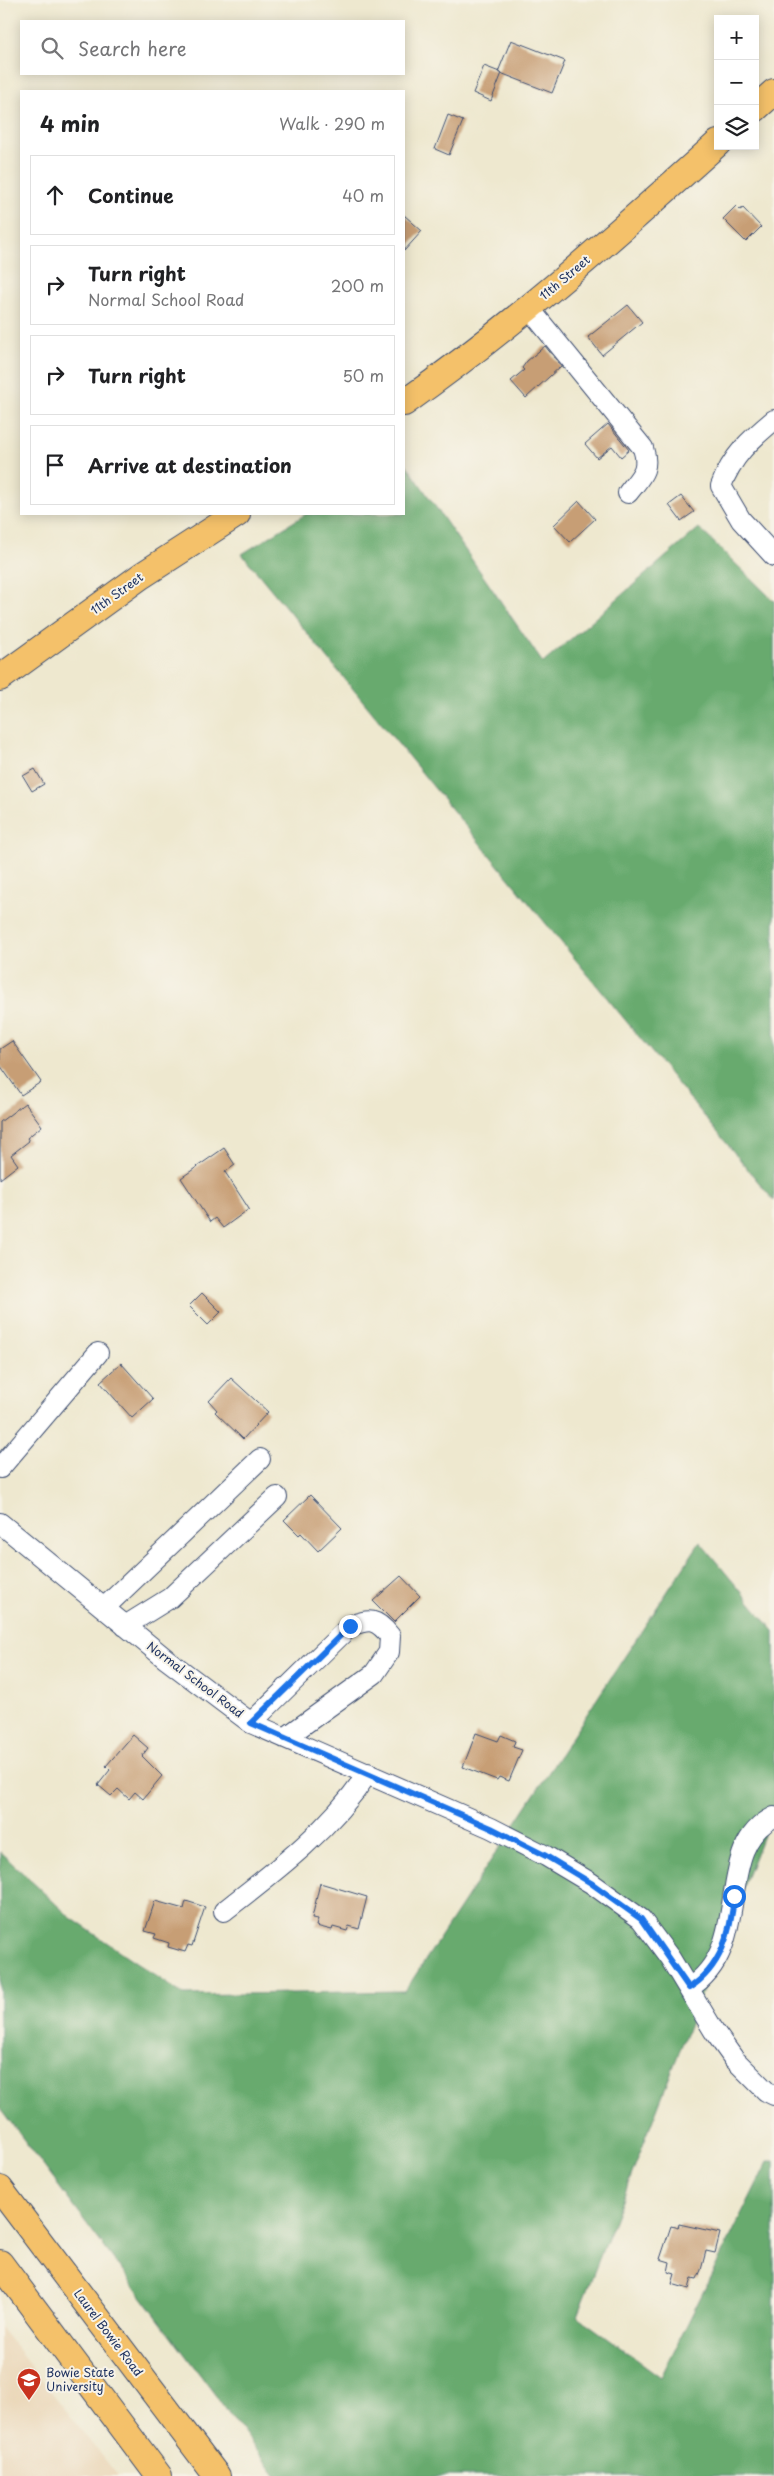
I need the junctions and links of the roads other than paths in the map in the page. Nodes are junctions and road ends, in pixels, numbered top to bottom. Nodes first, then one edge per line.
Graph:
1 (774, 92) edge
2 (759, 105) edge
3 (714, 147) edge
4 (528, 308) junction
5 (405, 402) edge
6 (774, 420) edge
7 (628, 493) dead end
8 (235, 515) edge
9 (774, 556) edge
10 (0, 678) edge
11 (98, 1353) dead end
12 (260, 1459) dead end
13 (0, 1468) edge
14 (276, 1497) dead end
15 (0, 1523) edge
16 (104, 1608) junction
17 (125, 1626) junction
18 (251, 1723) junction
19 (285, 1738) junction
20 (368, 1773) junction
21 (774, 1817) edge
22 (224, 1911) dead end
23 (689, 1988) junction
24 (774, 2095) edge
25 (0, 2189) edge
26 (0, 2263) edge
27 (159, 2476) edge
28 (217, 2476) edge

1 - 2 main road
3 - 4 main road, 11th Street
4 - 5 main road, 11th Street
4 - 7 street
6 - 9 street
8 - 10 main road, 11th Street
11 - 13 street
12 - 16 street
14 - 17 street
15 - 16 street, Normal School Road
16 - 17 street, Normal School Road
17 - 18 street, Normal School Road
18 - 19 street, Normal School Road
18 - 19 street
19 - 20 street, Normal School Road
20 - 22 street
20 - 23 street, Normal School Road
21 - 23 street
23 - 24 street, Normal School Road
25 - 28 main road, Laurel Bowie Road
26 - 27 main road

